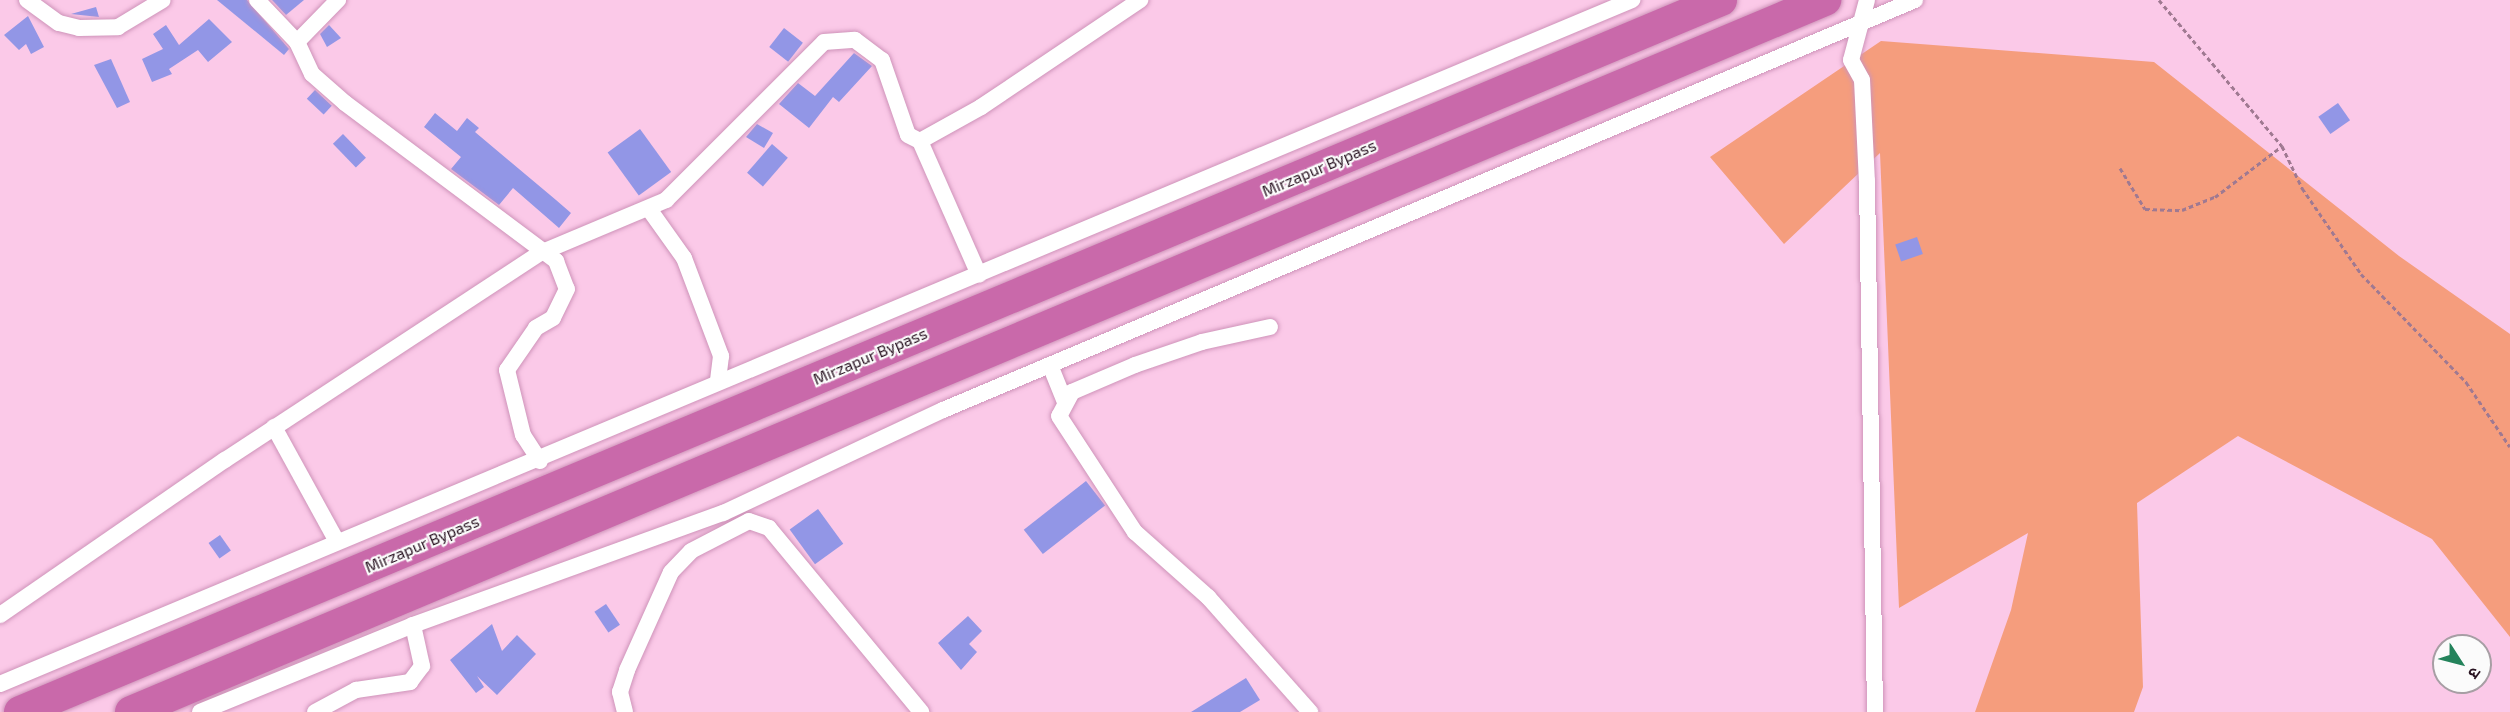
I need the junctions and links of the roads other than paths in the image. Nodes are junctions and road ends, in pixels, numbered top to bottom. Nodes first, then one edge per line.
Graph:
1 (27, 0) edge
2 (163, 0) edge
3 (257, 0) edge
4 (338, 0) edge
5 (1140, 0) edge
6 (1632, 0) edge
7 (1721, 0) edge
8 (1825, 0) edge
9 (1867, 0) edge
10 (1915, 0) edge
11 (1862, 21) junction
12 (297, 42) junction
13 (920, 141) junction
14 (649, 209) junction
15 (540, 254) junction
16 (979, 275) junction
17 (1270, 327) dead end
18 (1050, 366) junction
19 (718, 380) junction
20 (1064, 400) junction
21 (274, 427) junction
22 (540, 461) junction
23 (336, 540) junction
24 (0, 615) edge
25 (413, 625) junction
26 (0, 684) edge
27 (20, 712) edge
28 (131, 712) edge
29 (200, 712) edge
30 (315, 712) edge
31 (625, 712) edge
32 (921, 712) edge
33 (1310, 712) edge
34 (1875, 712) edge

1 - 2 street
3 - 12 street
4 - 12 street
5 - 13 street
6 - 16 street
7 - 27 highway, Mirzapur Bypass
8 - 28 highway
9 - 11 street
10 - 11 street
11 - 18 street
11 - 34 street
12 - 15 street
13 - 14 street
13 - 16 street
14 - 15 street
14 - 19 street
15 - 21 street
15 - 22 street
16 - 19 street
17 - 20 street
18 - 20 street
18 - 25 street
19 - 22 street
20 - 33 street
21 - 23 street
21 - 24 street
22 - 23 street
23 - 26 street
25 - 29 street
25 - 30 street
31 - 32 street

